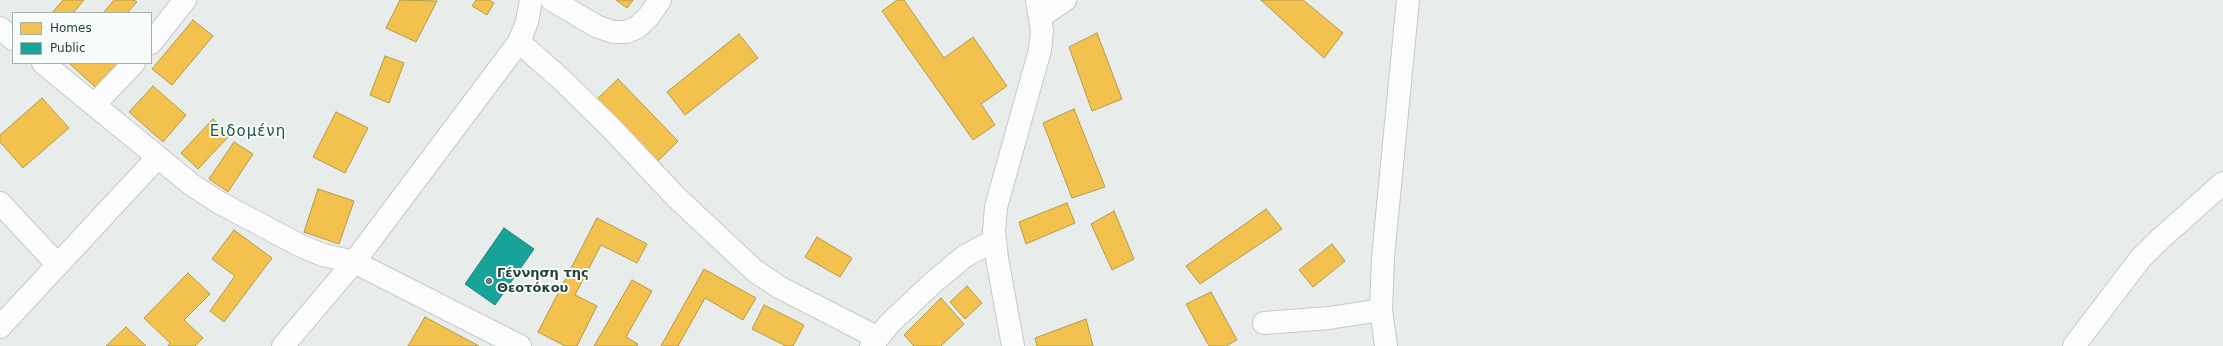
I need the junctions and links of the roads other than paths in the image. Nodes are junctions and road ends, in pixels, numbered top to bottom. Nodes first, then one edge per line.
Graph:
1 (185, 0) edge
2 (530, 0) edge
3 (552, 0) edge
4 (660, 0) edge
5 (1065, 0) edge
6 (1408, 0) edge
7 (1039, 8) edge
8 (0, 28) edge
9 (12, 38) edge
10 (152, 42) edge
11 (519, 42) junction
12 (44, 64) edge
13 (133, 64) edge
14 (94, 105) junction
15 (158, 156) junction
16 (2223, 183) edge
17 (0, 203) edge
18 (995, 240) junction
19 (354, 262) junction
20 (56, 264) junction
21 (1381, 310) junction
22 (1264, 323) dead end
23 (0, 327) edge
24 (874, 342) edge
25 (283, 346) edge
26 (520, 346) edge
27 (1012, 346) edge
28 (1386, 346) edge
29 (2074, 346) edge

1 - 10 street
2 - 11 street
3 - 4 street
5 - 7 street
6 - 21 street
7 - 18 street
8 - 9 street
11 - 19 street
11 - 24 street
12 - 14 street
13 - 14 street
14 - 15 street
15 - 19 street
15 - 20 street
16 - 29 street
17 - 20 street
18 - 24 street
18 - 27 street
19 - 25 street
19 - 26 street
20 - 23 street
21 - 22 street
21 - 28 street

